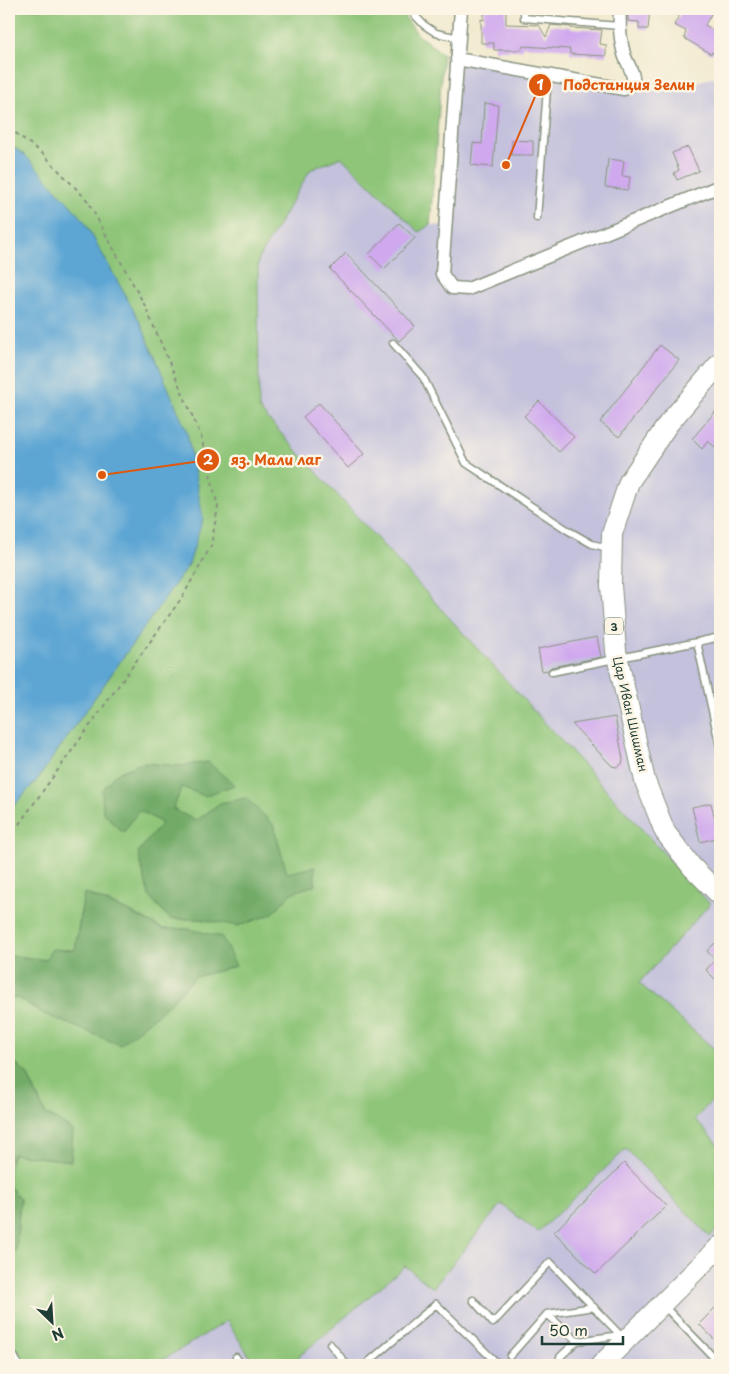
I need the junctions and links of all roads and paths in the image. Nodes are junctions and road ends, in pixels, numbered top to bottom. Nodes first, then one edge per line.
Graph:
1 (409, 9) edge
2 (461, 9) edge
3 (524, 9) edge
4 (620, 9) edge
5 (619, 26) junction
6 (459, 38) junction
7 (457, 59) junction
8 (548, 76) junction
9 (9, 128) edge
10 (720, 186) edge
11 (537, 218) dead end
12 (393, 344) dead end
13 (720, 363) edge
14 (612, 549) junction
15 (720, 637) edge
16 (697, 642) junction
17 (618, 659) junction
18 (552, 672) dead end
19 (720, 747) edge
20 (9, 838) edge
21 (720, 895) edge
22 (720, 1246) edge
23 (472, 1300) dead end
24 (662, 1304) junction
25 (594, 1307) junction
26 (547, 1314) junction
27 (623, 1338) junction
28 (576, 1341) junction
29 (330, 1344) dead end
30 (510, 1356) dead end
31 (236, 1357) dead end
32 (720, 1364) edge
33 (241, 1365) edge
34 (347, 1365) edge
35 (365, 1365) edge
36 (499, 1365) edge
37 (558, 1365) edge
38 (601, 1365) edge

1 - 6 lane
2 - 6 street
3 - 5 lane
4 - 5 street
5 - 8 street
6 - 7 street
7 - 8 street
7 - 10 street
8 - 11 lane
9 - 20 path
12 - 14 lane
13 - 14 main road, Цар Иван Шишман / 3
14 - 17 main road, Цар Иван Шишман / 3
15 - 16 lane
16 - 17 lane
16 - 19 lane
17 - 18 lane
17 - 21 main road, Цар Иван Шишман / 3
22 - 24 main road
23 - 25 lane
24 - 27 main road
24 - 32 lane
25 - 26 lane
25 - 27 lane
26 - 28 lane
26 - 30 lane
27 - 28 lane
27 - 38 main road
28 - 37 lane
29 - 34 lane
31 - 33 lane
35 - 36 lane

